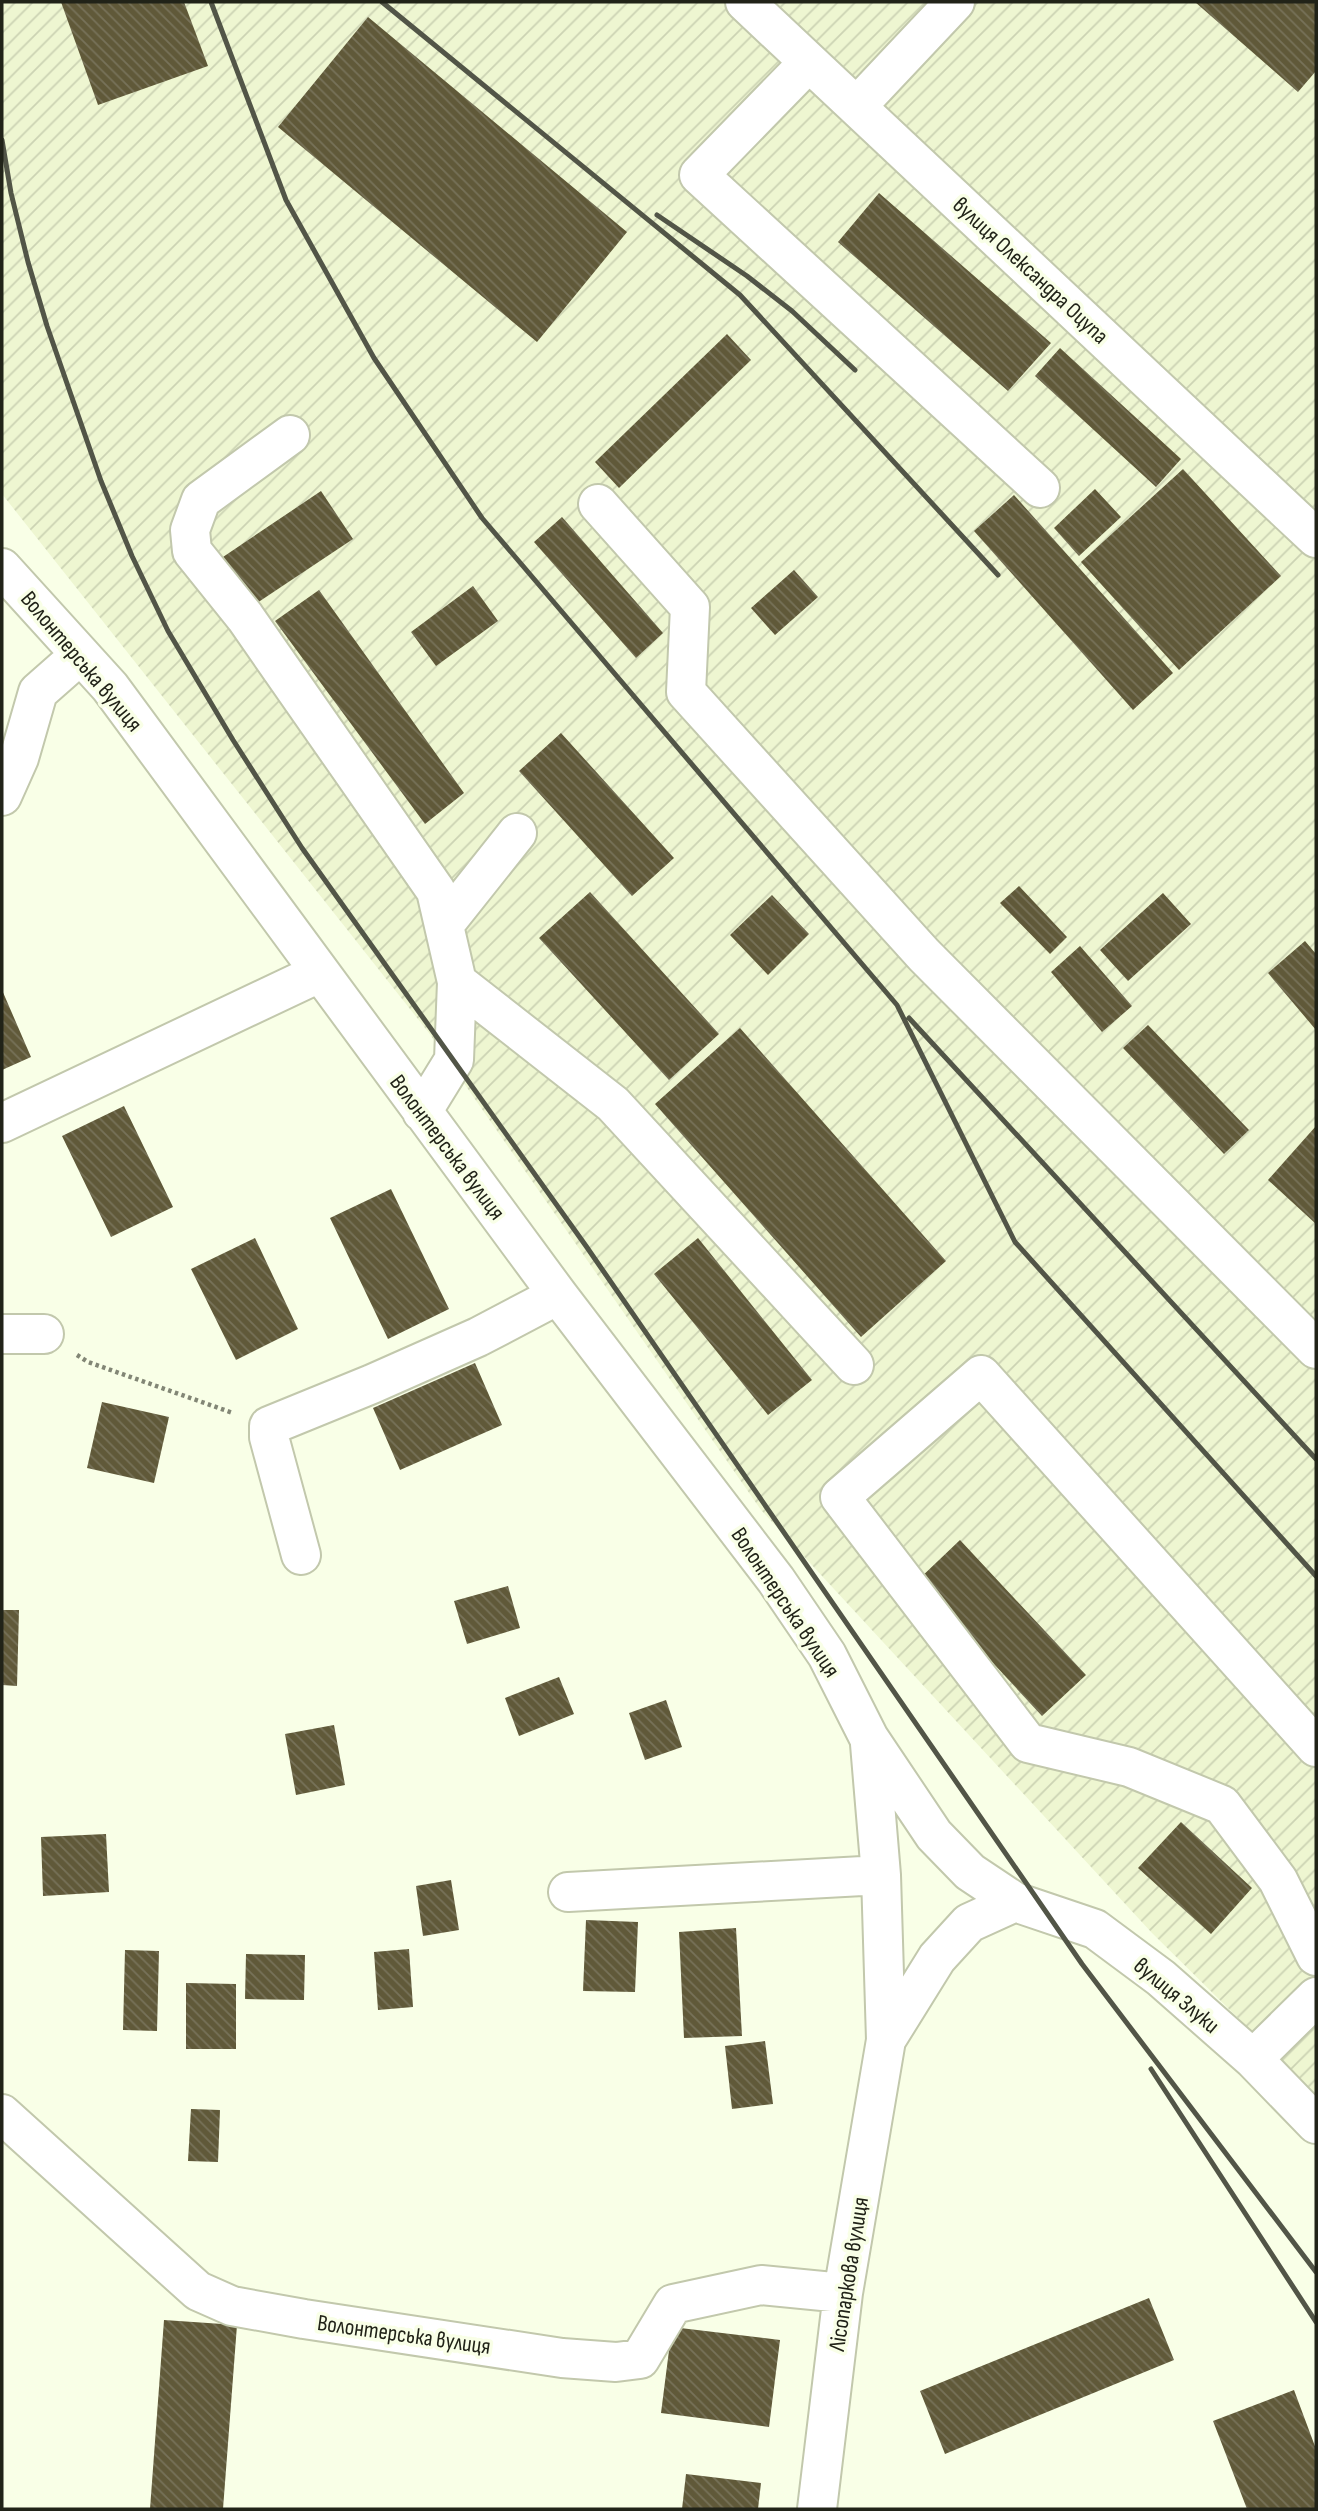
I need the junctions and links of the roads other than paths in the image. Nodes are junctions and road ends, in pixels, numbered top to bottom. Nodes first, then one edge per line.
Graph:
1 (745, 2) edge
2 (955, 2) edge
3 (809, 62) junction
4 (857, 106) junction
5 (290, 435) dead end
6 (1040, 488) dead end
7 (598, 504) dead end
8 (1316, 538) edge
9 (3, 571) edge
10 (80, 655) junction
11 (2, 796) edge
12 (517, 833) dead end
13 (444, 925) junction
14 (319, 974) junction
15 (457, 982) junction
16 (422, 1112) junction
17 (2, 1123) edge
18 (558, 1294) junction
19 (44, 1334) road end
20 (2, 1335) edge
21 (1316, 1349) edge
22 (854, 1366) dead end
23 (301, 1555) dead end
24 (869, 1738) junction
25 (1316, 1747) edge
26 (933, 1835) joint
27 (881, 1875) junction
28 (568, 1892) dead end
29 (1015, 1902) junction
30 (1316, 1956) edge
31 (1316, 1997) edge
32 (886, 2040) junction
33 (1253, 2059) junction
34 (2, 2114) edge
35 (1316, 2124) edge
36 (843, 2293) junction
37 (817, 2509) edge

1 - 3 street, вулиця Олександра Оцупа
2 - 4 street
3 - 4 street, вулиця Олександра Оцупа
3 - 6 street
4 - 8 street, вулиця Олександра Оцупа
5 - 13 street
7 - 21 street
9 - 10 street, Волонтерська вулиця
10 - 11 street
10 - 14 street, Волонтерська вулиця
12 - 13 street
13 - 15 street
14 - 16 street, Волонтерська вулиця
14 - 17 street
15 - 16 street
15 - 22 street
16 - 18 street, Волонтерська вулиця
18 - 23 street
18 - 24 street, Волонтерська вулиця
19 - 20 street
24 - 26 street, Волонтерська вулиця
24 - 27 street, Волонтерська вулиця
25 - 30 street
26 - 29 street, вулиця Злуки
27 - 28 street
27 - 32 street, Лісопаркова вулиця
29 - 32 street, Лісопаркова вулиця
29 - 33 street, вулиця Злуки
31 - 33 street
32 - 36 street, Лісопаркова вулиця
33 - 35 street, вулиця Злуки
34 - 36 street, Волонтерська вулиця
36 - 37 street, Лісопаркова вулиця

